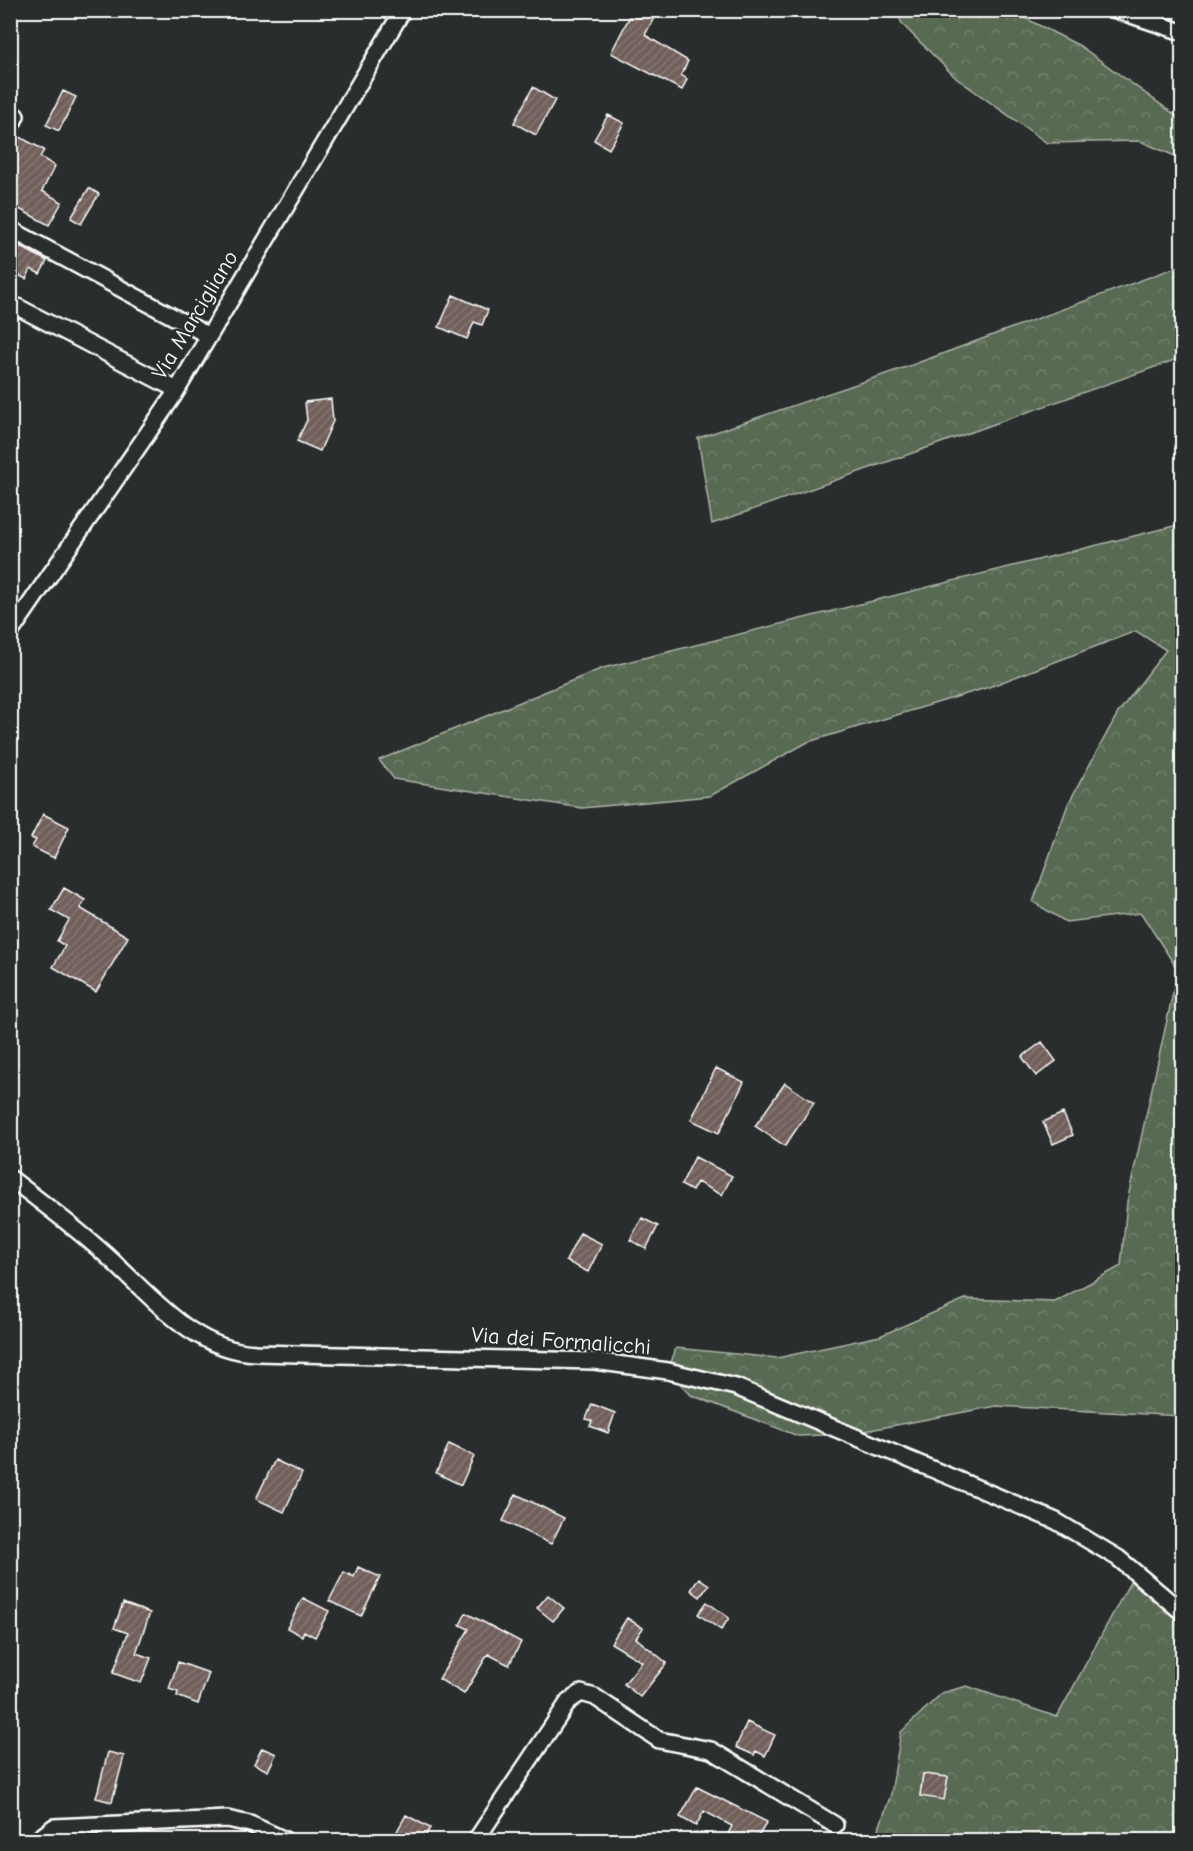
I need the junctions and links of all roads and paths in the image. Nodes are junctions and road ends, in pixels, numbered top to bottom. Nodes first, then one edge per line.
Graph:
1 (403, 10) edge
2 (1116, 10) edge
3 (1182, 32) edge
4 (10, 229) edge
5 (10, 303) edge
6 (209, 336) junction
7 (177, 390) junction
8 (10, 633) edge
9 (10, 1178) edge
10 (1182, 1612) edge
11 (836, 1825) dead end
12 (37, 1840) edge
13 (285, 1840) edge
14 (476, 1840) edge

1 - 6 street, Via Marcigliano
2 - 3 street
4 - 6 street
5 - 7 street
6 - 7 street, Via Marcigliano
7 - 8 street, Via Marcigliano
9 - 10 street, Via dei Formalicchi
11 - 14 street
12 - 13 street

